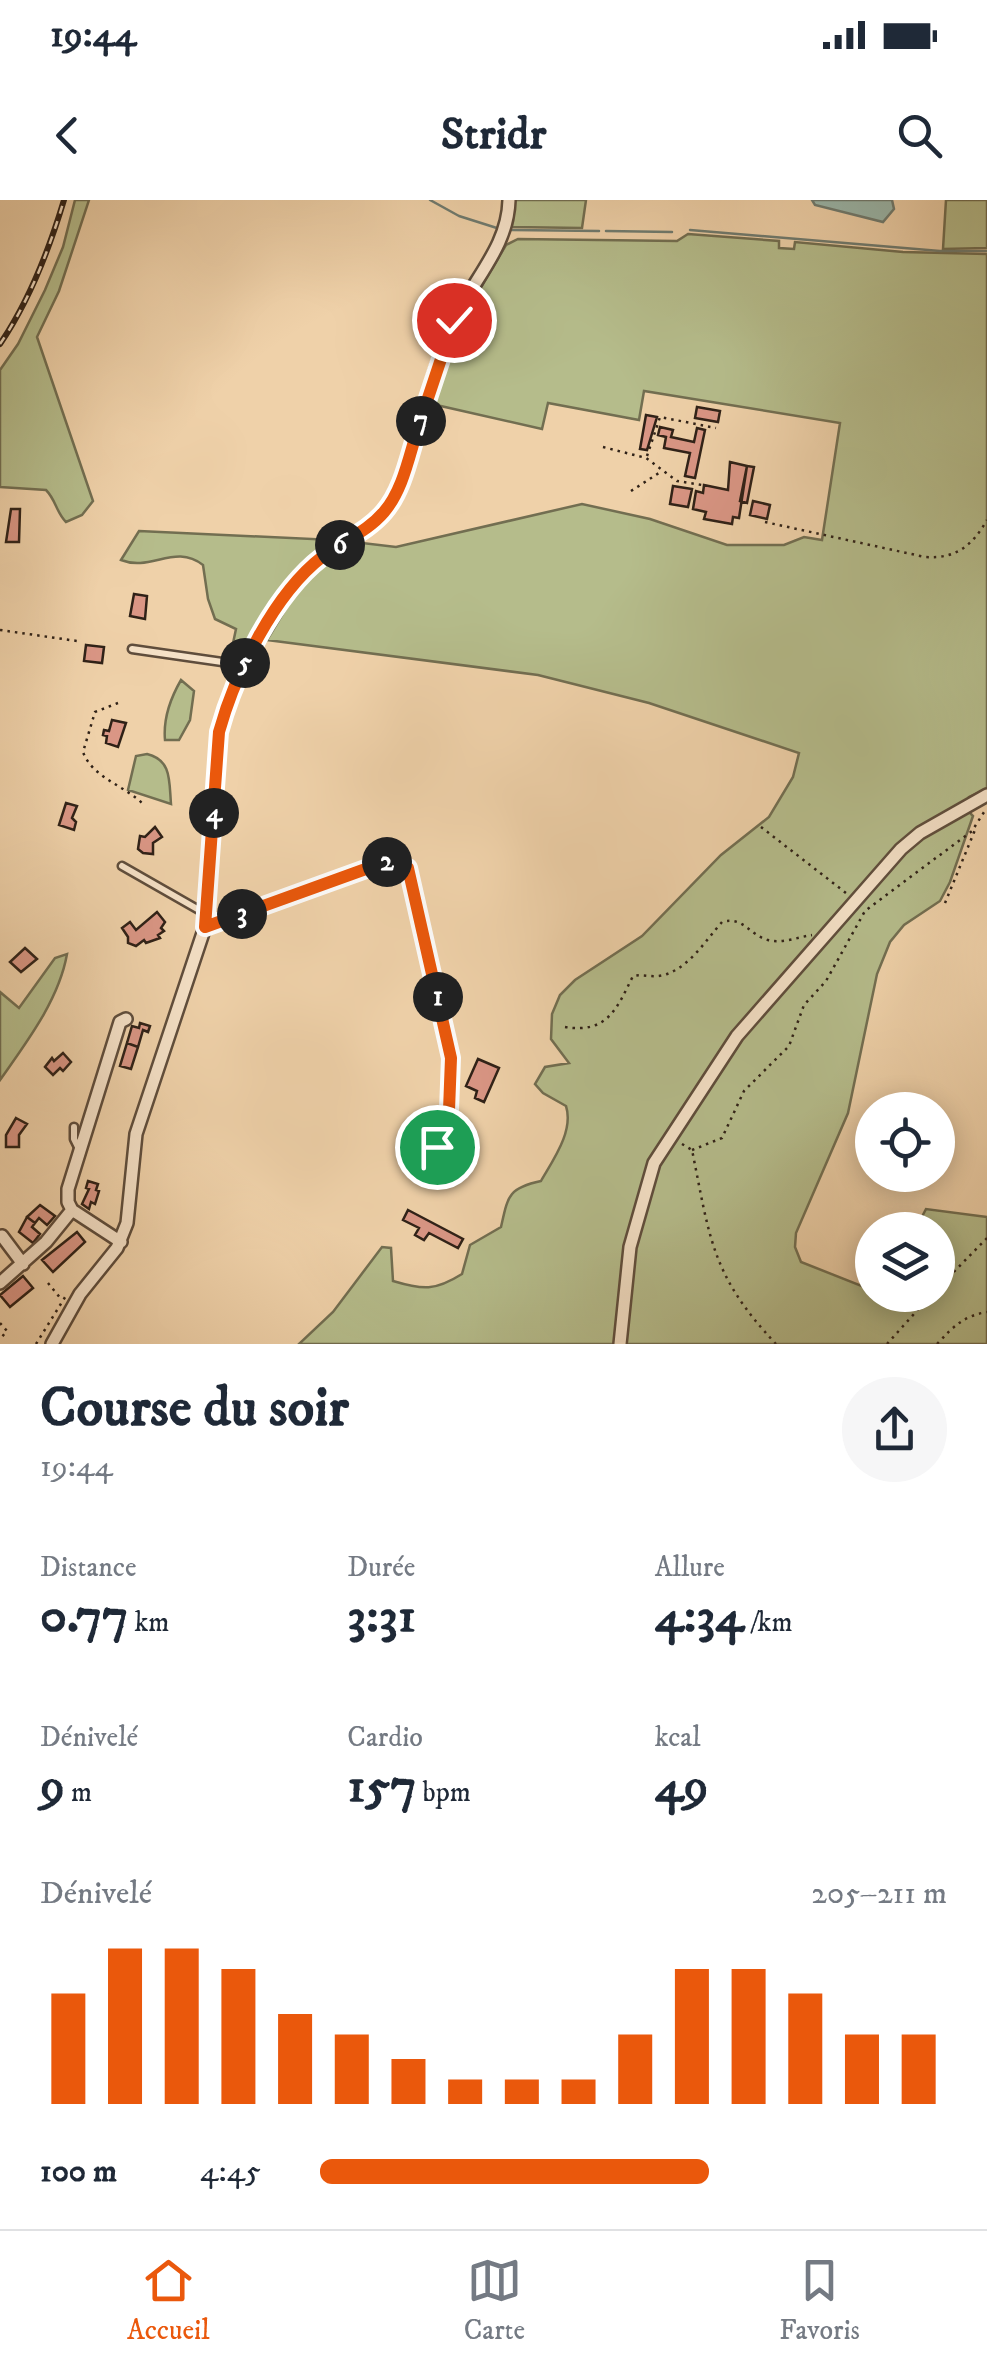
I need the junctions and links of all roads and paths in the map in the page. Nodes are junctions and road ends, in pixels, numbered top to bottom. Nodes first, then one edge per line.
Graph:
1 (509, 200) edge
2 (716, 428) dead end
3 (603, 447) dead end
4 (646, 458) junction
5 (663, 470) junction
6 (702, 485) dead end
7 (631, 490) dead end
8 (987, 520) edge
9 (765, 522) dead end
10 (0, 630) edge
11 (77, 640) dead end
12 (132, 649) dead end
13 (244, 665) junction
14 (118, 703) dead end
15 (987, 795) edge
16 (142, 803) dead end
17 (987, 808) edge
18 (976, 826) junction
19 (761, 827) dead end
20 (122, 866) dead end
21 (855, 900) junction
22 (945, 903) dead end
23 (206, 921) junction
24 (824, 936) junction
25 (126, 1018) dead end
26 (565, 1026) dead end
27 (74, 1127) dead end
28 (670, 1137) junction
29 (437, 1147) dead end
30 (80, 1150) junction
31 (692, 1150) junction
32 (72, 1210) junction
33 (2, 1236) dead end
34 (987, 1238) edge
35 (121, 1242) junction
36 (23, 1264) junction
37 (955, 1271) edge
38 (0, 1283) edge
39 (48, 1283) dead end
40 (62, 1300) dead end
41 (916, 1312) edge
42 (987, 1312) edge
43 (0, 1323) edge
44 (0, 1340) edge
45 (52, 1344) edge
46 (620, 1344) edge
47 (776, 1344) edge
48 (887, 1344) edge
49 (937, 1344) edge

1 - 13 street
2 - 4 path
3 - 4 path
4 - 5 path
5 - 6 path
5 - 7 path
8 - 9 path
10 - 11 path
12 - 13 lane
13 - 23 street
14 - 16 path
15 - 21 street
17 - 18 path
18 - 22 path
18 - 31 path
19 - 21 path
20 - 23 lane
21 - 24 street
23 - 29 lane
23 - 35 street
24 - 26 path
24 - 28 street
25 - 30 street
27 - 30 lane
28 - 31 path
28 - 46 street
30 - 32 street
31 - 47 path
32 - 35 street
32 - 36 street
33 - 36 street
34 - 37 path
35 - 45 street
36 - 38 street
39 - 40 path
41 - 48 path
42 - 49 path
43 - 44 path

